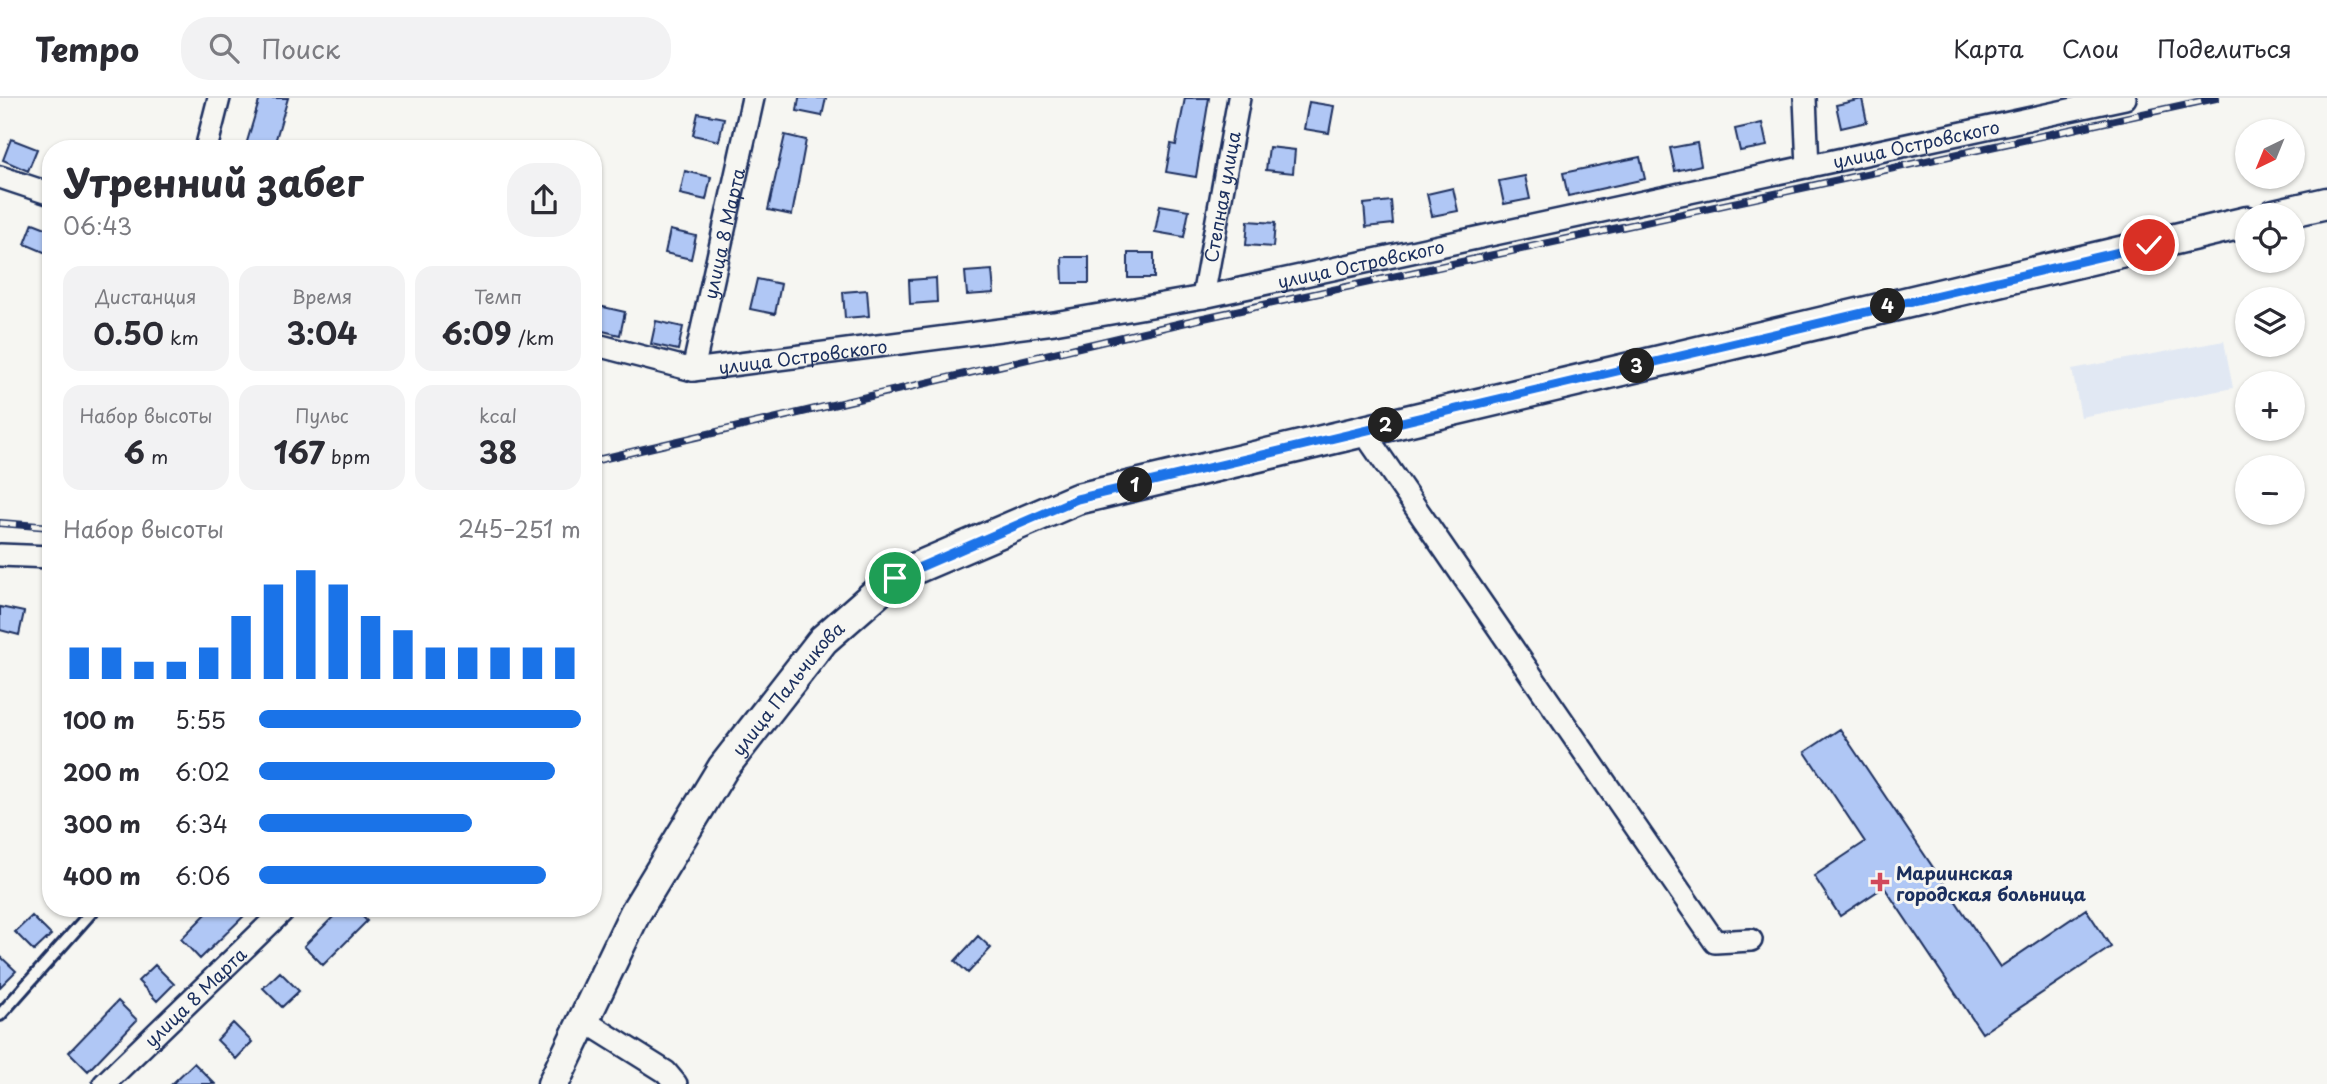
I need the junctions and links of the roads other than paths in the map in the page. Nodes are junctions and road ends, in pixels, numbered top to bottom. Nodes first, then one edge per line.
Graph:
1 (219, 98) edge
2 (753, 98) edge
3 (1239, 98) edge
4 (1805, 98) edge
5 (2125, 98) edge
6 (208, 140) edge
7 (1808, 167) junction
8 (0, 177) edge
9 (42, 191) edge
10 (2327, 203) edge
11 (2305, 208) edge
12 (2235, 225) edge
13 (1203, 297) junction
14 (602, 346) edge
15 (693, 370) junction
16 (1363, 431) junction
17 (0, 555) edge
18 (42, 557) edge
19 (87, 917) edge
20 (277, 917) edge
21 (1751, 940) dead end
22 (0, 1015) edge
23 (583, 1020) junction
24 (104, 1084) edge
25 (553, 1084) edge
26 (676, 1084) edge

1 - 6 street
2 - 15 street, улица 8 Марта
3 - 13 street, Степная улица
4 - 7 street
5 - 7 street, улица Островского
7 - 13 street, улица Островского
8 - 9 street
10 - 11 street
12 - 16 street, улица Пальчикова
13 - 15 street, улица Островского
14 - 15 street, улица Островского
16 - 21 street
16 - 23 street, улица Пальчикова
17 - 18 street
19 - 22 lane
20 - 24 street, улица 8 Марта
23 - 25 street, улица Пальчикова
23 - 26 street

